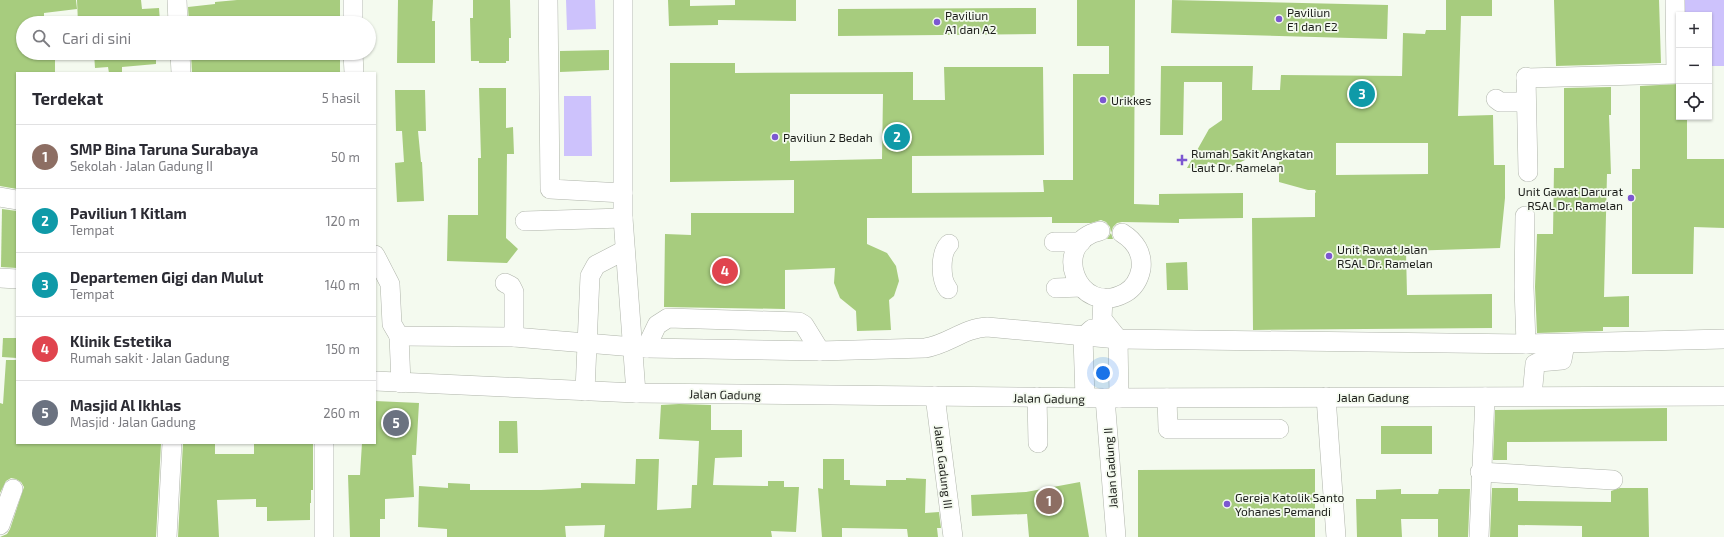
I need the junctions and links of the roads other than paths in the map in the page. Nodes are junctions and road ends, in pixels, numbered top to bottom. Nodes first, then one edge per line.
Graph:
1 (177, 0) edge
2 (353, 0) edge
3 (548, 0) edge
4 (623, 0) edge
5 (1675, 0) edge
6 (178, 16) edge
7 (353, 16) edge
8 (180, 60) edge
9 (353, 60) edge
10 (181, 72) edge
11 (354, 72) edge
12 (1496, 99) dead end
13 (1526, 102) junction
14 (1528, 172) dead end
15 (623, 193) junction
16 (0, 197) edge
17 (16, 200) edge
18 (1526, 216) dead end
19 (623, 218) junction
20 (524, 221) dead end
21 (1100, 231) dead end
22 (1122, 233) dead end
23 (1054, 242) dead end
24 (1080, 242) junction
25 (949, 244) dead end
26 (625, 250) junction
27 (376, 257) edge
28 (0, 278) edge
29 (16, 279) edge
30 (505, 283) dead end
31 (1056, 288) dead end
32 (1081, 288) junction
33 (948, 289) dead end
34 (1102, 298) junction
35 (1102, 320) junction
36 (399, 336) junction
37 (514, 337) junction
38 (1083, 337) junction
39 (1118, 339) junction
40 (1724, 339) edge
41 (587, 344) junction
42 (1526, 344) junction
43 (1565, 344) junction
44 (639, 347) junction
45 (820, 350) junction
46 (376, 381) edge
47 (401, 382) junction
48 (585, 391) junction
49 (636, 393) junction
50 (935, 396) junction
51 (1532, 396) junction
52 (1724, 396) edge
53 (1037, 397) junction
54 (1326, 397) junction
55 (1485, 397) junction
56 (1085, 398) junction
57 (1112, 398) junction
58 (1167, 398) junction
59 (1279, 429) dead end
60 (1038, 443) dead end
61 (172, 444) edge
62 (324, 444) edge
63 (1480, 472) junction
64 (1613, 480) dead end
65 (13, 489) dead end
66 (0, 524) edge
67 (167, 537) edge
68 (324, 537) edge
69 (953, 537) edge
70 (1116, 537) edge
71 (1336, 537) edge
72 (1479, 537) edge

1 - 6 street
2 - 7 street
3 - 15 street
4 - 15 street
5 - 13 street
8 - 10 street
9 - 11 street
12 - 13 street
13 - 14 street
15 - 19 street
16 - 17 street
18 - 42 street
19 - 20 street
19 - 26 street
21 - 24 street
22 - 34 street
23 - 24 street
24 - 32 street
25 - 33 street
26 - 41 street
26 - 44 street
27 - 36 street
28 - 29 street
30 - 37 street
31 - 32 street
32 - 34 street
34 - 35 street
35 - 38 street
35 - 39 street
36 - 37 street
36 - 47 street
37 - 41 street
38 - 39 street
38 - 45 street
38 - 56 street
39 - 42 street
39 - 57 street, Jalan Gadung II
40 - 43 street
41 - 44 street
41 - 48 street
42 - 43 street
43 - 51 street
44 - 45 street
44 - 45 street
44 - 49 street
46 - 47 street, Jalan Gadung
47 - 48 street, Jalan Gadung
48 - 49 street, Jalan Gadung
49 - 50 street, Jalan Gadung
50 - 53 street, Jalan Gadung
50 - 69 street, Jalan Gadung III
51 - 52 street, Jalan Gadung
51 - 55 street, Jalan Gadung
53 - 56 street, Jalan Gadung
53 - 60 street
54 - 55 street, Jalan Gadung
54 - 58 street, Jalan Gadung
54 - 71 street
55 - 63 street
56 - 57 street, Jalan Gadung
57 - 58 street, Jalan Gadung
57 - 70 street, Jalan Gadung II
58 - 59 street
61 - 67 street
62 - 68 street
63 - 64 street
63 - 72 street
65 - 66 street

